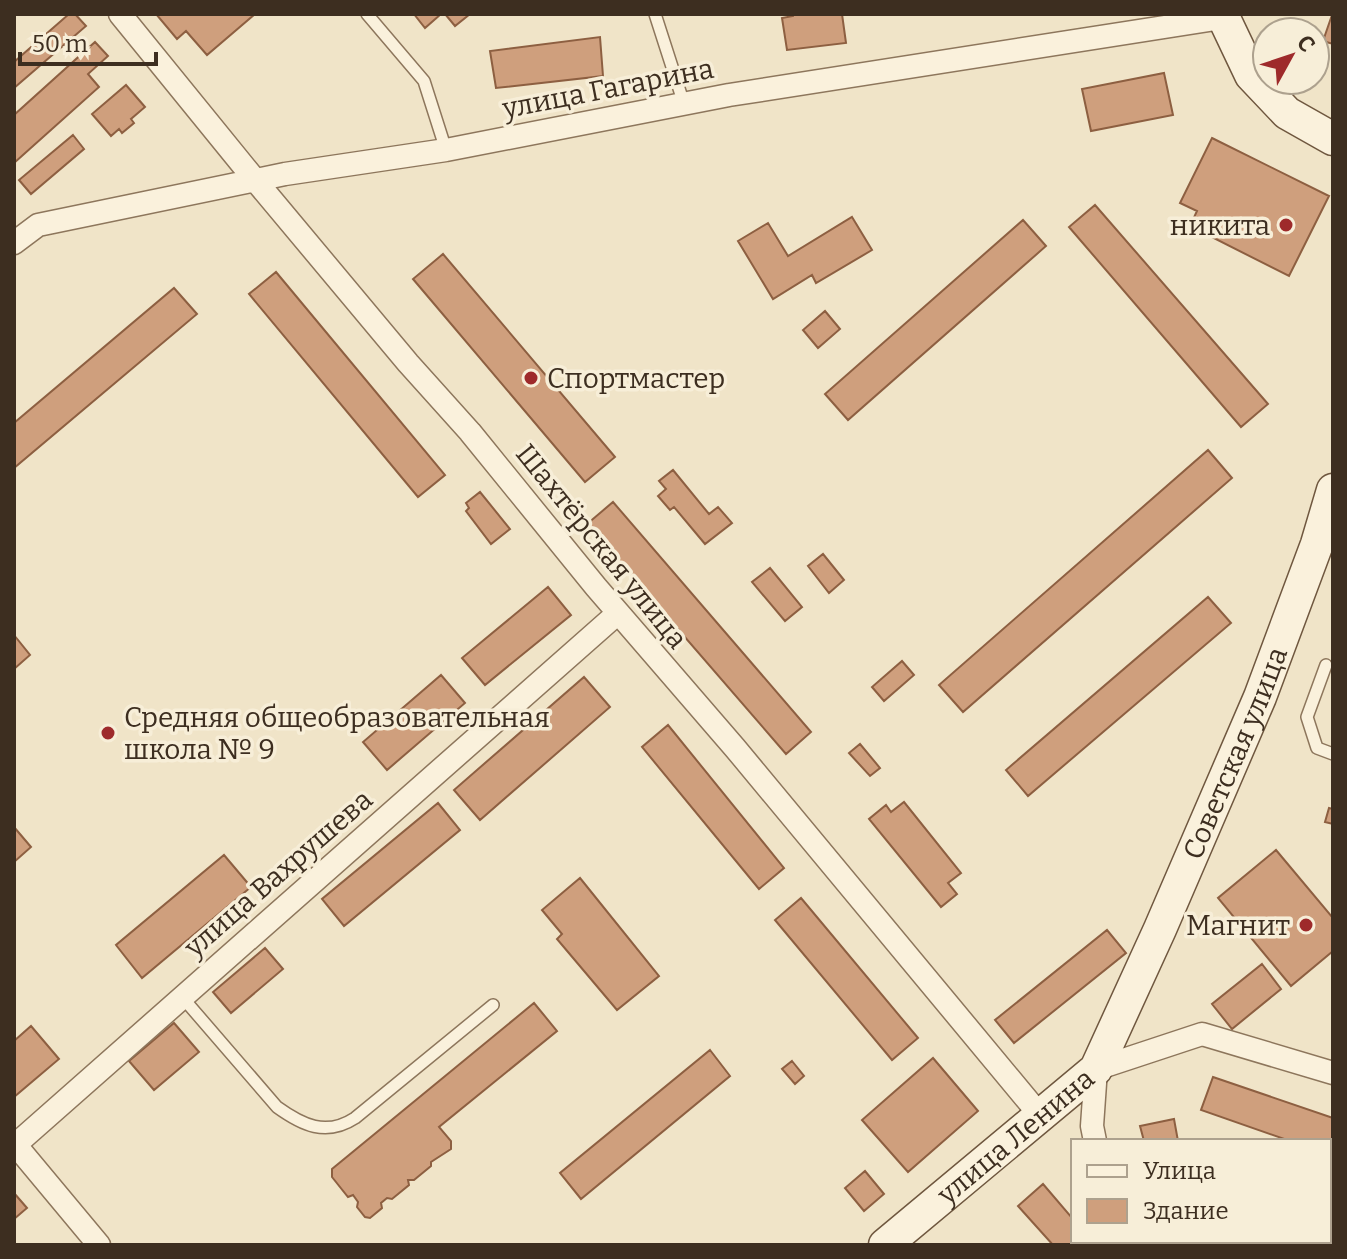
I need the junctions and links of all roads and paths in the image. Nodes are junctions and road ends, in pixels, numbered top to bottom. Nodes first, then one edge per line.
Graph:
1 (120, 14) edge
2 (367, 14) edge
3 (655, 14) edge
4 (1222, 16) edge
5 (684, 104) junction
6 (1333, 139) edge
7 (446, 150) junction
8 (255, 180) junction
9 (14, 243) edge
10 (1333, 490) edge
11 (618, 613) junction
12 (1326, 665) dead end
13 (1333, 754) edge
14 (183, 998) junction
15 (493, 1005) dead end
16 (1124, 1010) joint
17 (1096, 1069) junction
18 (1333, 1073) edge
19 (1039, 1114) junction
20 (1095, 1139) edge
21 (15, 1145) edge
22 (99, 1245) edge
23 (885, 1245) edge

1 - 8 street, Шахтёрская улица
2 - 7 lane
3 - 5 lane
4 - 5 street, улица Гагарина
4 - 6 main road
5 - 7 street, улица Гагарина
7 - 8 street, улица Гагарина
8 - 9 street, улица Гагарина
8 - 11 street, Шахтёрская улица
10 - 16 main road, Советская улица
11 - 14 street, улица Вахрушева
11 - 19 street, Шахтёрская улица
12 - 13 lane
14 - 15 lane
14 - 21 street, улица Вахрушева
16 - 17 main road, улица Ленина
17 - 18 street
17 - 19 main road, улица Ленина
17 - 20 street
19 - 23 main road, улица Ленина
21 - 22 street

